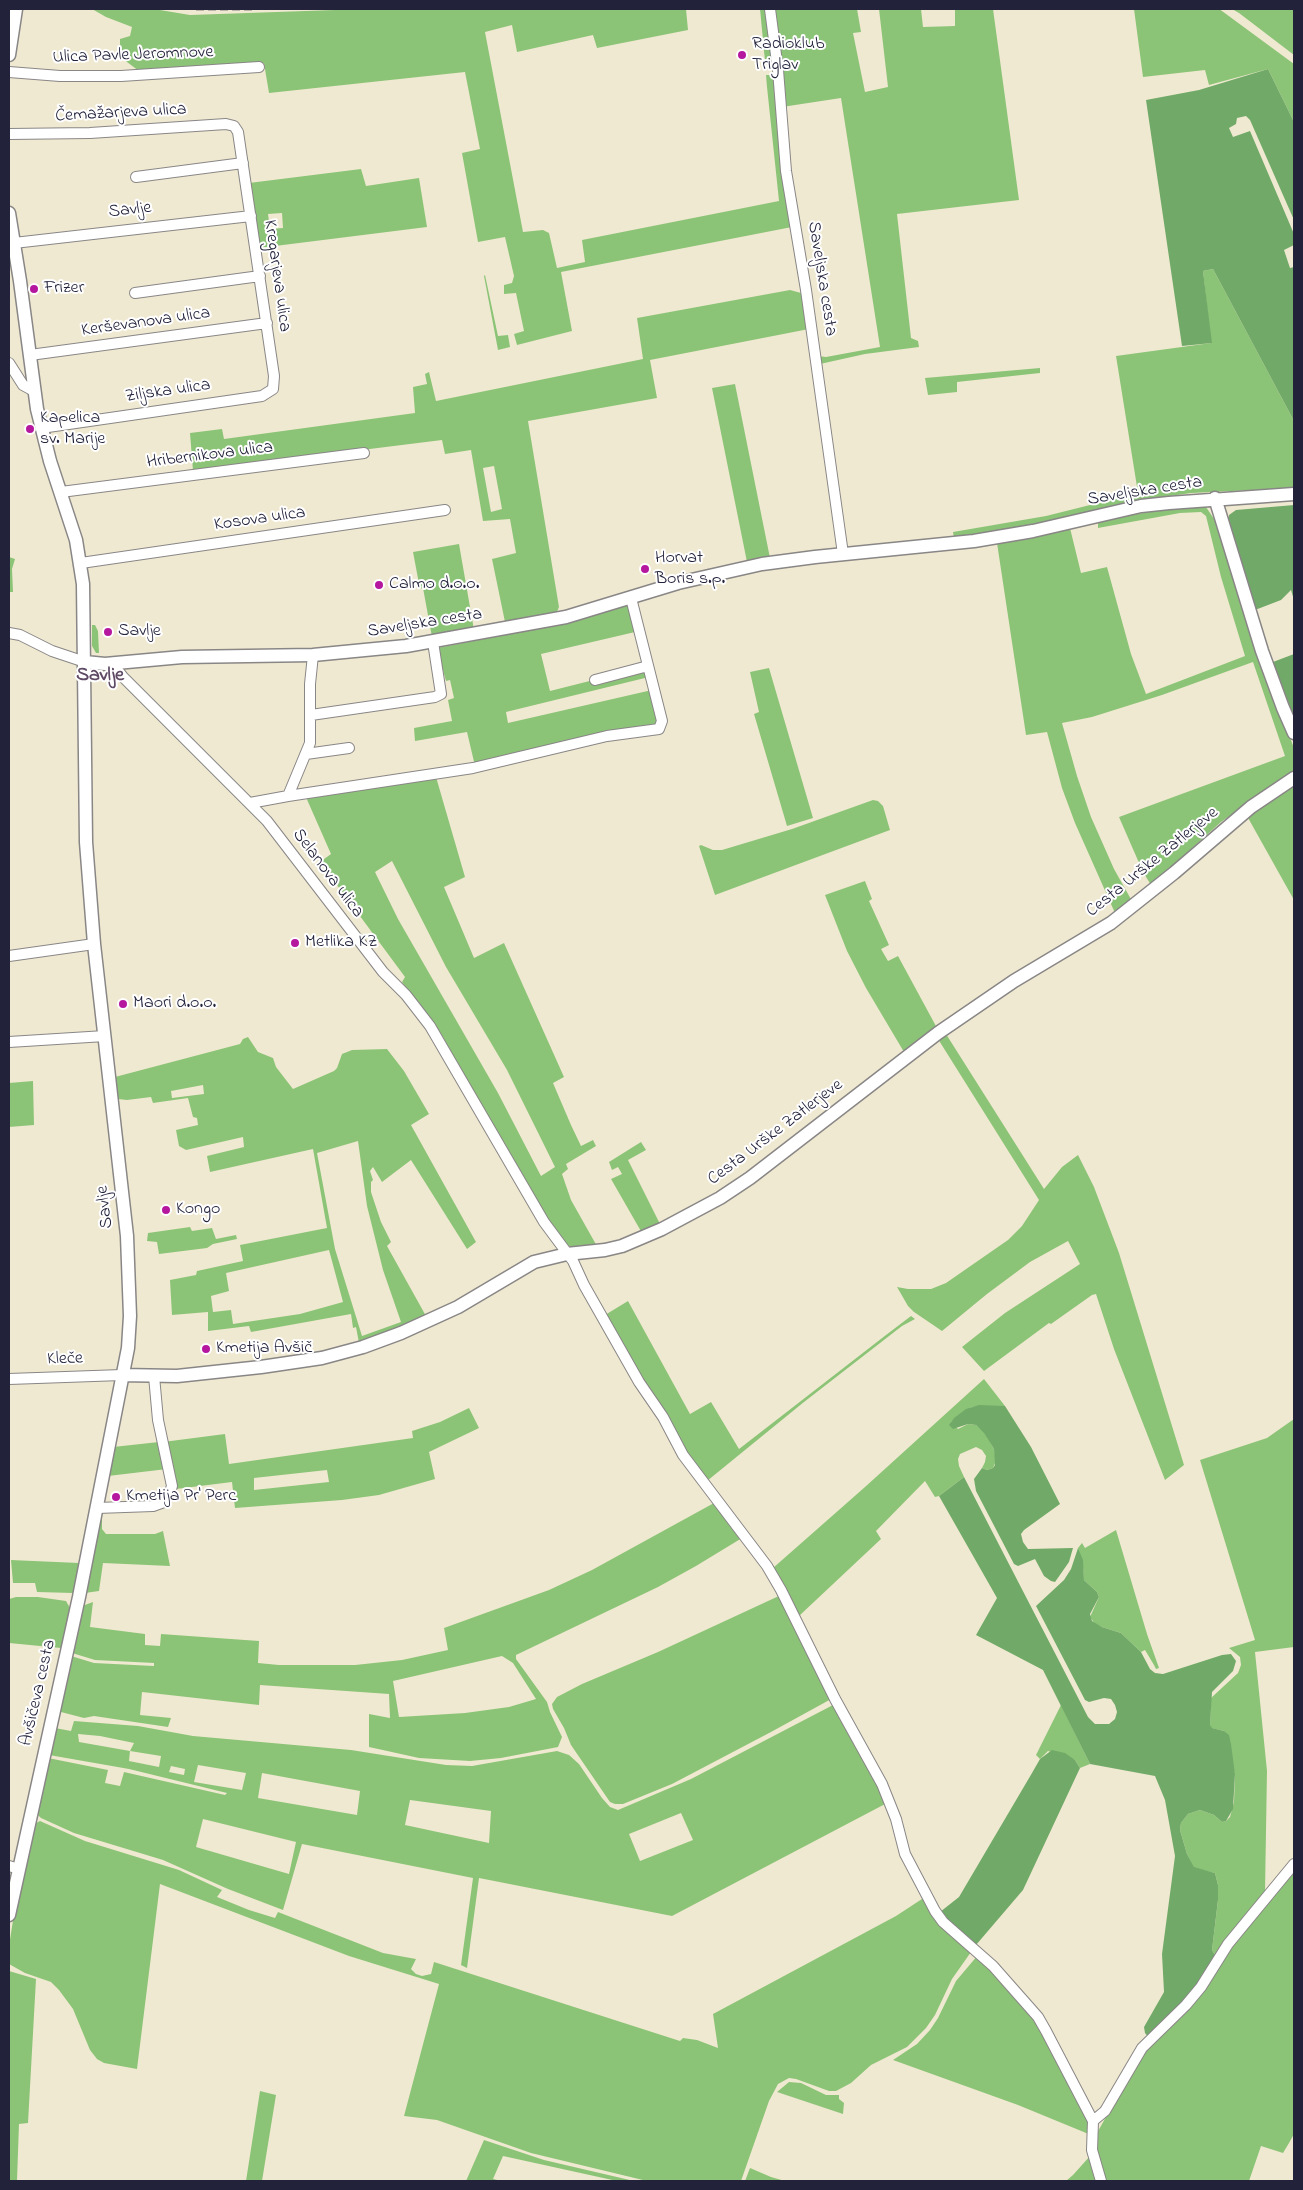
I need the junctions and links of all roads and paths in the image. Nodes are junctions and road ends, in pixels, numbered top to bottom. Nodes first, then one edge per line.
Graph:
1 (16, 9) edge
2 (770, 9) edge
3 (9, 55) edge
4 (259, 67) dead end
5 (9, 72) edge
6 (234, 126) joint
7 (9, 134) edge
8 (243, 163) junction
9 (136, 178) dead end
10 (9, 213) edge
11 (251, 216) junction
12 (14, 243) junction
13 (260, 276) junction
14 (135, 294) dead end
15 (266, 323) junction
16 (30, 355) junction
17 (9, 363) edge
18 (34, 391) junction
19 (269, 392) joint
20 (41, 428) junction
21 (364, 452) dead end
22 (61, 492) junction
23 (1294, 494) edge
24 (1215, 498) junction
25 (445, 510) dead end
26 (843, 554) junction
27 (81, 563) junction
28 (631, 598) junction
29 (9, 633) edge
30 (433, 642) junction
31 (313, 655) junction
32 (85, 662) junction
33 (112, 663) junction
34 (648, 666) junction
35 (595, 680) dead end
36 (311, 715) junction
37 (1294, 733) edge
38 (349, 748) dead end
39 (306, 754) junction
40 (1294, 778) edge
41 (288, 796) junction
42 (250, 803) junction
43 (94, 944) junction
44 (9, 956) edge
45 (105, 1036) junction
46 (9, 1042) edge
47 (568, 1254) junction
48 (122, 1375) junction
49 (154, 1376) junction
50 (9, 1379) edge
51 (97, 1508) junction
52 (1294, 1864) edge
53 (14, 1868) edge
54 (9, 1914) edge
55 (1093, 2121) junction
56 (1101, 2181) edge

1 - 3 street
2 - 26 street, Saveljska cesta
4 - 5 street, Ulica Pavle Jeromnove
6 - 7 street, Čemažarjeva ulica
6 - 8 street, Kregarjeva ulica
8 - 9 street
8 - 11 street, Kregarjeva ulica
10 - 12 street, Savlje
11 - 12 street, Savlje
11 - 13 street, Kregarjeva ulica
12 - 16 street, Savlje
13 - 14 street, Kerševanova ulica
13 - 15 street, Kregarjeva ulica
15 - 16 street, Kerševanova ulica
15 - 19 street, Kregarjeva ulica
16 - 18 street, Savlje
17 - 18 street
18 - 20 street, Savlje
19 - 20 street, Ziljska ulica
20 - 22 street, Savlje
21 - 22 street, Hribernikova ulica
22 - 27 street, Savlje
23 - 24 street, Saveljska cesta
24 - 26 street, Saveljska cesta
24 - 37 street, Saveljska cesta
25 - 27 street, Kosova ulica
26 - 28 street, Saveljska cesta
27 - 32 street, Savlje
28 - 30 street, Saveljska cesta
28 - 34 street
29 - 32 street, Saveljska cesta
30 - 31 street, Saveljska cesta
30 - 36 street
31 - 33 street, Saveljska cesta
31 - 36 street
32 - 33 street, Saveljska cesta
32 - 43 street, Savlje
33 - 42 street, Selanova ulica
34 - 35 street
34 - 41 street
36 - 39 street
38 - 39 street
39 - 41 street
40 - 47 street, Cesta Urške Zatlerjeve
41 - 42 street
42 - 47 street, Selanova ulica
43 - 44 street
43 - 45 street, Savlje
45 - 46 street
45 - 48 street, Savlje
47 - 49 street, Cesta Urške Zatlerjeve
47 - 55 street, Selanova ulica
48 - 49 street, Cesta Urške Zatlerjeve
48 - 50 street, Kleče
48 - 51 street, Avšičeva cesta
49 - 51 street
51 - 53 street, Avšičeva cesta
52 - 55 street
53 - 54 street, Avšičeva cesta
55 - 56 street

